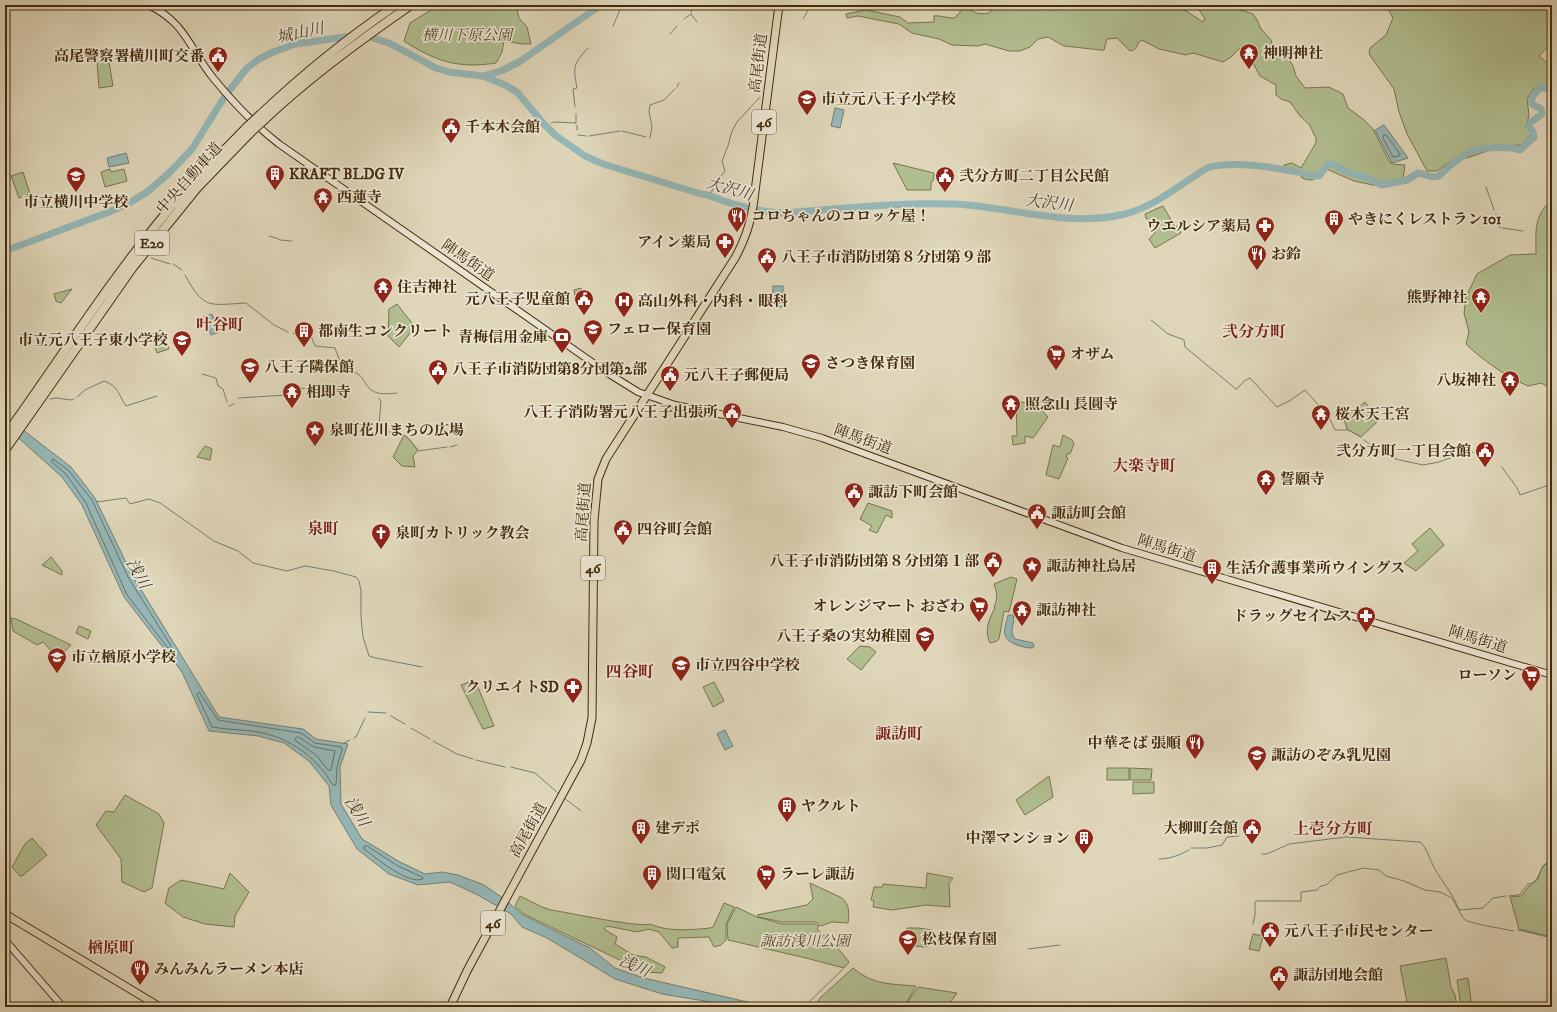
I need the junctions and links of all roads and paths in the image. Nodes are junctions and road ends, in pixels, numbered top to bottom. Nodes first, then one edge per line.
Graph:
1 (148, 5) edge
2 (396, 5) edge
3 (411, 5) edge
4 (779, 5) edge
5 (263, 116) junction
6 (248, 131) junction
7 (107, 297) junction
8 (46, 386) junction
9 (648, 395) junction
10 (5, 436) edge
11 (5, 450) edge
12 (1552, 675) edge
13 (5, 914) edge
14 (5, 940) edge
15 (63, 1007) edge
16 (160, 1007) edge
17 (450, 1007) edge

1 - 9 main road, 陣馬街道
2 - 5 highway, 中央自動車道 / E20
3 - 5 highway, 中央自動車道 / E20
4 - 9 main road, 高尾街道 / 46
5 - 6 highway, 中央自動車道 / E20, bridge
6 - 7 highway, 中央自動車道 / E20
6 - 7 highway, 中央自動車道 / E20
7 - 8 highway, 中央自動車道 / E20
8 - 10 highway, 中央自動車道 / E20
8 - 11 highway, 中央自動車道 / E20
9 - 12 main road, 陣馬街道
9 - 17 main road, 高尾街道 / 46
13 - 16 main road
14 - 15 main road

